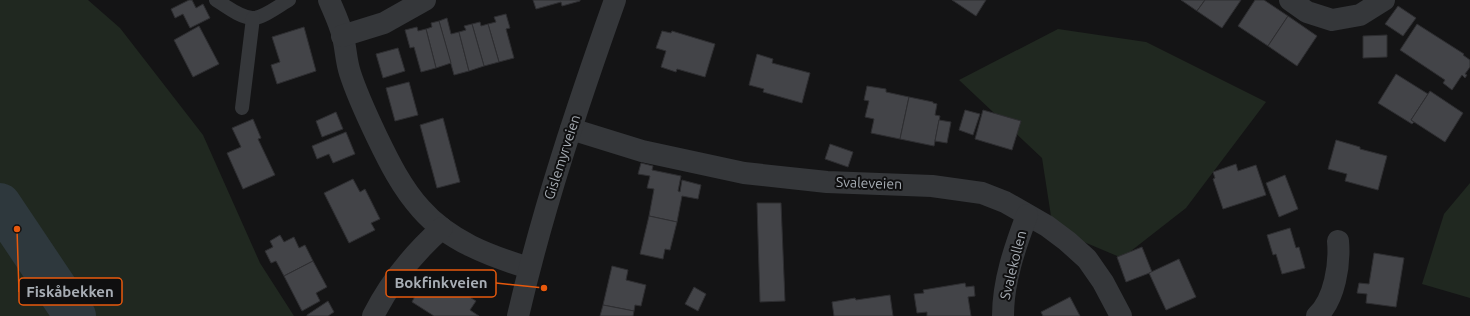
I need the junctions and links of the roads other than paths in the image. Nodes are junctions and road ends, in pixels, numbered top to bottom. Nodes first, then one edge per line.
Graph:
1 (216, 0) edge
2 (289, 0) edge
3 (329, 0) edge
4 (425, 0) edge
5 (615, 0) edge
6 (1290, 0) edge
7 (1384, 0) edge
8 (253, 18) junction
9 (342, 36) junction
10 (242, 108) dead end
11 (571, 129) junction
12 (1027, 215) junction
13 (442, 228) junction
14 (1338, 242) dead end
15 (529, 268) junction
16 (373, 316) edge
17 (518, 316) edge
18 (1003, 316) edge
19 (1121, 316) edge
20 (1318, 316) edge

1 - 8 lane
2 - 8 lane
3 - 9 street
4 - 9 street
5 - 11 street, Gislemyrveien
6 - 7 street
8 - 10 lane
9 - 13 street
11 - 12 street, Svaleveien
11 - 15 street, Gislemyrveien
12 - 18 street, Svalekollen
12 - 19 street, Svaleveien
13 - 15 street
13 - 16 street
14 - 20 street
15 - 17 street, Gislemyrveien

